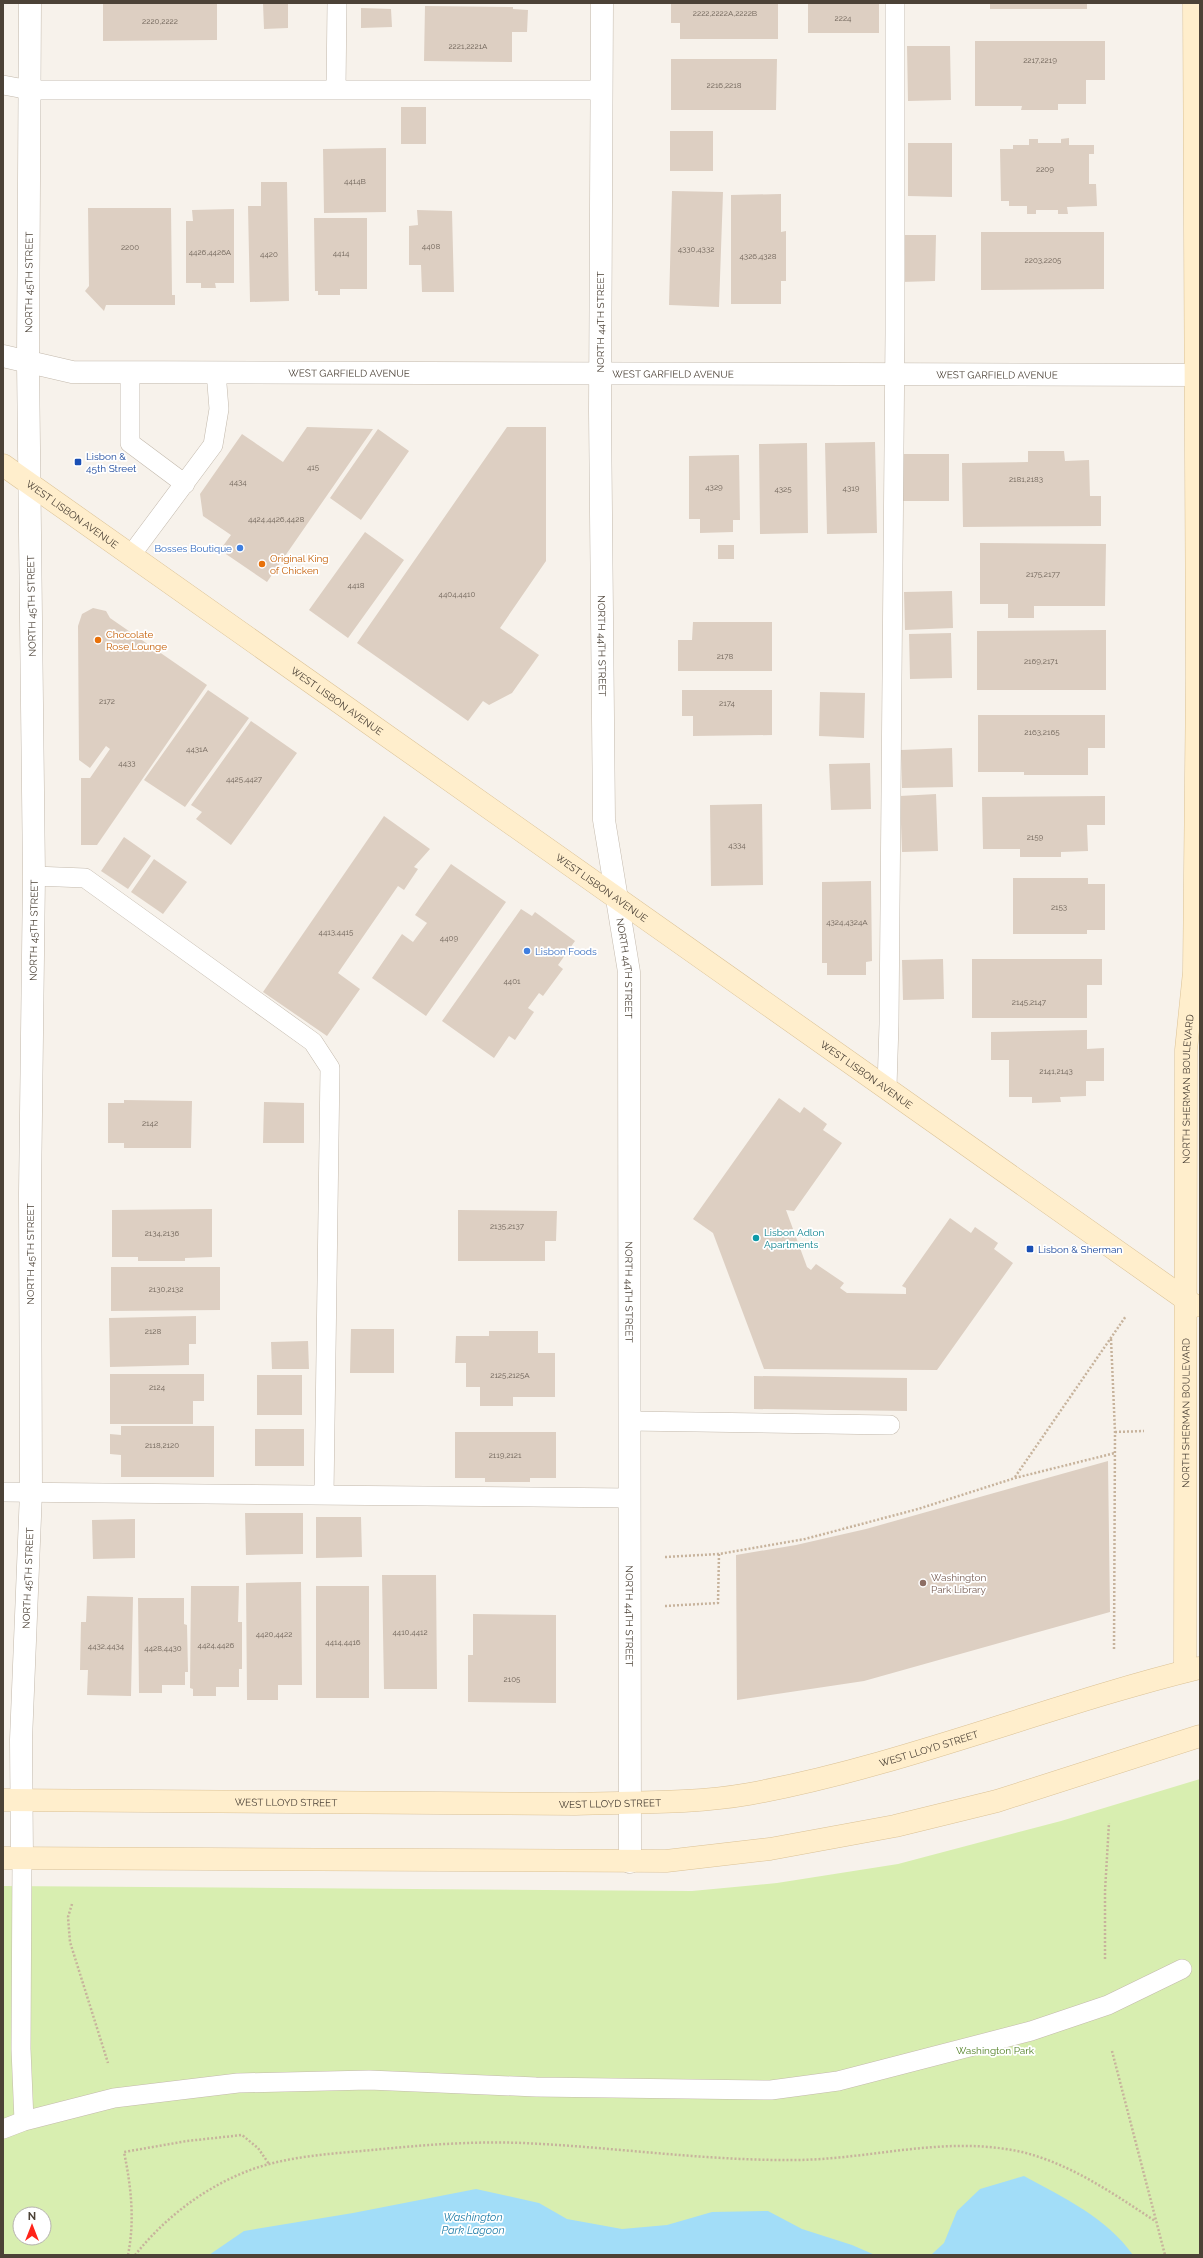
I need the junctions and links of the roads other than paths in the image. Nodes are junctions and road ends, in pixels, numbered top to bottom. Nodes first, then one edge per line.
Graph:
1 (30, 3) edge
2 (336, 3) edge
3 (602, 3) edge
4 (895, 3) edge
5 (1194, 3) edge
6 (3, 85) edge
7 (30, 90) junction
8 (336, 90) junction
9 (601, 90) junction
10 (3, 356) edge
11 (28, 362) junction
12 (130, 372) junction
13 (216, 372) junction
14 (600, 374) junction
15 (895, 375) junction
16 (1198, 375) edge
17 (3, 465) edge
18 (30, 484) junction
19 (185, 484) junction
20 (131, 555) junction
21 (34, 876) junction
22 (616, 897) junction
23 (1197, 977) edge
24 (887, 1087) junction
25 (1194, 1305) edge
26 (630, 1421) junction
27 (890, 1425) dead end
28 (3, 1492) edge
29 (31, 1492) junction
30 (324, 1495) junction
31 (630, 1498) junction
32 (1193, 1669) edge
33 (1200, 1736) edge
34 (12, 1800) edge
35 (630, 1802) junction
36 (12, 1858) edge
37 (630, 1862) junction
38 (1182, 1969) dead end
39 (24, 2121) junction
40 (3, 2129) edge

1 - 7 street, NORTH 45TH STREET
2 - 8 lane
3 - 9 street, NORTH 44TH STREET
4 - 15 lane
5 - 16 main road, NORTH SHERMAN BOULEVARD
6 - 7 lane
7 - 8 lane
7 - 11 street, NORTH 45TH STREET
8 - 9 lane
9 - 14 street, NORTH 44TH STREET
10 - 11 street, WEST GARFIELD AVENUE
11 - 12 street, WEST GARFIELD AVENUE
11 - 18 street, NORTH 45TH STREET
12 - 13 street, WEST GARFIELD AVENUE
12 - 19 lane
13 - 14 street, WEST GARFIELD AVENUE
13 - 19 lane
14 - 15 street, WEST GARFIELD AVENUE
14 - 22 street, NORTH 44TH STREET
15 - 16 street, WEST GARFIELD AVENUE
15 - 24 lane
16 - 23 main road, NORTH SHERMAN BOULEVARD
17 - 18 main road, WEST LISBON AVENUE
18 - 20 main road, WEST LISBON AVENUE
18 - 21 street, NORTH 45TH STREET
19 - 20 lane
20 - 22 main road, WEST LISBON AVENUE
21 - 29 street, NORTH 45TH STREET
21 - 30 lane
22 - 24 main road, WEST LISBON AVENUE
22 - 26 street, NORTH 44TH STREET
23 - 25 main road, NORTH SHERMAN BOULEVARD
24 - 25 main road, WEST LISBON AVENUE
25 - 32 main road, NORTH SHERMAN BOULEVARD
26 - 27 lane
26 - 31 street, NORTH 44TH STREET
28 - 29 lane
29 - 30 lane
29 - 34 street, NORTH 45TH STREET
30 - 31 lane
31 - 35 street, NORTH 44TH STREET
32 - 35 main road, WEST LLOYD STREET
33 - 37 main road
34 - 35 main road, WEST LLOYD STREET
34 - 36 street, NORTH 45TH STREET
35 - 37 street, NORTH 44TH STREET
36 - 37 main road
36 - 39 lane
38 - 39 lane
39 - 40 lane

